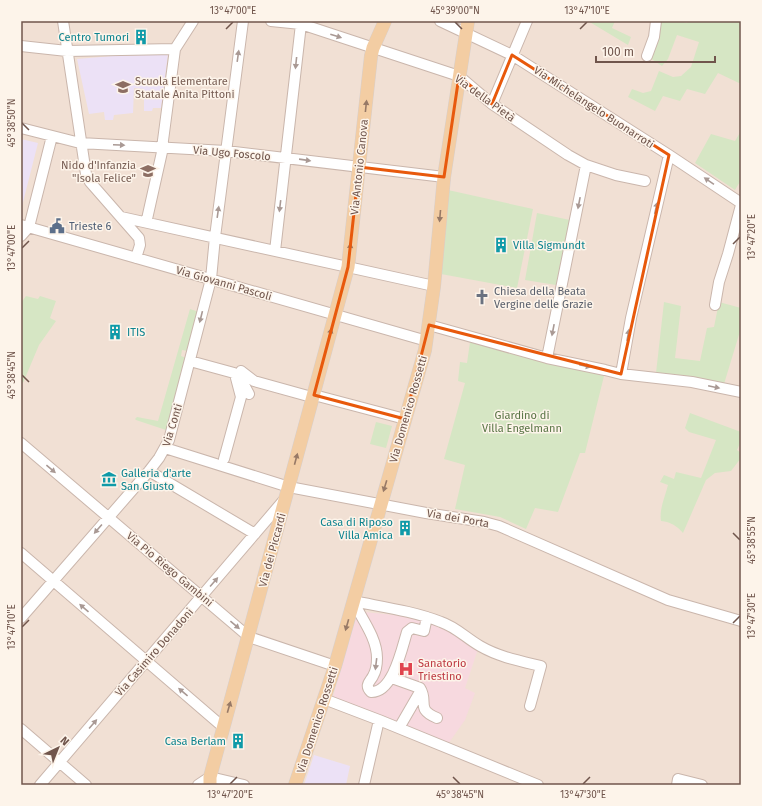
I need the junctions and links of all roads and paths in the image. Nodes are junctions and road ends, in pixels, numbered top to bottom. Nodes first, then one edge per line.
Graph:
1 (63, 21) edge
2 (193, 21) edge
3 (243, 21) edge
4 (271, 21) edge
5 (385, 21) edge
6 (440, 21) edge
7 (527, 21) edge
8 (656, 21) edge
9 (302, 23) edge
10 (467, 27) edge
11 (21, 46) edge
12 (373, 48) junction
13 (175, 49) junction
14 (67, 51) junction
15 (512, 55) junction
16 (647, 56) dead end
17 (459, 76) junction
18 (492, 104) junction
19 (21, 128) edge
20 (52, 136) junction
21 (80, 143) junction
22 (162, 150) junction
23 (226, 151) junction
24 (669, 155) junction
25 (286, 158) junction
26 (586, 165) junction
27 (359, 167) junction
28 (444, 177) junction
29 (645, 180) dead end
30 (741, 204) edge
31 (121, 217) junction
32 (151, 221) junction
33 (25, 226) edge
34 (21, 236) edge
35 (215, 237) junction
36 (275, 251) junction
37 (136, 258) junction
38 (348, 267) junction
39 (211, 279) junction
40 (434, 286) junction
41 (715, 305) dead end
42 (335, 314) junction
43 (429, 325) junction
44 (427, 341) junction
45 (547, 358) junction
46 (190, 361) junction
47 (621, 374) junction
48 (741, 392) edge
49 (249, 394) dead end
50 (311, 396) junction
51 (405, 419) junction
52 (21, 443) edge
53 (165, 448) junction
54 (226, 461) junction
55 (148, 471) junction
56 (287, 494) junction
57 (380, 504) junction
58 (108, 517) junction
59 (255, 534) junction
60 (21, 553) edge
61 (53, 581) junction
62 (202, 596) junction
63 (354, 601) junction
64 (428, 617) junction
65 (21, 618) edge
66 (741, 621) edge
67 (249, 637) junction
68 (146, 661) junction
69 (335, 666) junction
70 (392, 678) junction
71 (421, 690) junction
72 (324, 699) junction
73 (530, 706) dead end
74 (437, 718) dead end
75 (379, 720) junction
76 (224, 726) junction
77 (399, 728) junction
78 (21, 729) edge
79 (59, 762) junction
80 (210, 781) edge
81 (40, 785) edge
82 (86, 785) edge
83 (198, 785) edge
84 (244, 785) edge
85 (295, 785) edge
86 (364, 785) edge
87 (538, 785) edge
88 (677, 785) edge
89 (702, 785) edge

1 - 14 street
2 - 13 street
23 -> 3 street, Via Conti
4 - 9 street, Via della Pietà
5 - 12 main road, Via Antonio Canova
6 - 10 street, Via Michelangelo Buonarroti
7 - 15 street
8 - 16 street
9 -> 12 street, Via della Pietà
9 -> 25 street
10 - 15 street, Via Michelangelo Buonarroti
10 - 17 main road, Via Domenico Rossetti
11 - 14 street
12 - 17 street, Via della Pietà
27 -> 12 main road, Via Antonio Canova
13 - 14 street
13 - 22 street
14 - 21 street
15 - 18 street
15 - 24 street, Via Michelangelo Buonarroti
17 - 18 street, Via della Pietà
17 - 28 main road, Via Domenico Rossetti
18 - 26 street, Via della Pietà
19 - 20 street, Via Ugo Foscolo
20 - 21 street, Via Ugo Foscolo
20 - 33 street
21 -> 22 street, Via Ugo Foscolo
21 - 31 street
22 - 23 street, Via Ugo Foscolo
22 - 32 street
23 - 25 street, Via Ugo Foscolo
35 -> 23 street, Via Conti
30 -> 24 street, Via Michelangelo Buonarroti
47 -> 24 street
25 -> 27 street, Via Ugo Foscolo
25 -> 36 street
26 - 29 street, Via della Pietà
26 -> 45 street
27 - 28 street, Via Ugo Foscolo
38 -> 27 main road, Via Antonio Canova
28 -> 40 main road, Via Domenico Rossetti
30 - 41 street
31 - 32 street
31 - 37 street
32 - 35 street
33 - 34 street
33 - 37 street, Via Giovanni Pascoli
35 - 36 street
35 - 39 street, Via Conti
36 - 38 street
37 - 39 street, Via Giovanni Pascoli
38 - 40 street
38 - 42 main road, Via Antonio Canova
39 - 42 street, Via Giovanni Pascoli
39 -> 46 street, Via Conti
40 - 43 main road, Via Domenico Rossetti
42 - 44 street, Via Giovanni Pascoli
50 -> 42 main road, Via dei Piccardi
43 - 44 main road, Via Domenico Rossetti
43 - 45 street
44 - 51 main road, Via Domenico Rossetti
45 -> 47 street
46 - 49 street
46 - 53 street, Via Conti
47 -> 48 street
50 - 51 street
50 - 54 street
56 -> 50 main road, Via dei Piccardi
51 -> 57 main road, Via Domenico Rossetti
52 -> 58 street, Via Pio Riego Gambini
53 - 54 street, Via dei Porta
53 - 55 street, Via Conti
54 - 56 street, Via dei Porta
55 - 58 street, Via Conti
55 - 59 street
56 - 57 street, Via dei Porta
56 - 59 street, Via Casimiro Donadoni
56 - 67 main road, Via dei Piccardi
57 - 63 main road, Via Domenico Rossetti
57 - 66 street, Via dei Porta
58 -> 61 street, Via Conti
58 - 62 street, Via Pio Riego Gambini
62 -> 59 street, Via Casimiro Donadoni
60 - 61 street
61 - 65 street, Via Conti
68 -> 61 street
62 -> 67 street, Via Pio Riego Gambini
62 - 68 street, Via Casimiro Donadoni
63 - 64 street
63 -> 69 main road, Via Domenico Rossetti
63 -> 70 street
64 - 70 street
64 - 73 street
67 - 69 street, Via Pio Riego Gambini
76 -> 67 main road, Via dei Piccardi
76 -> 68 street
79 -> 68 street, Via Casimiro Donadoni
69 - 72 main road, Via Domenico Rossetti
70 - 71 street
71 - 74 street
71 - 77 street
72 - 75 street
72 - 85 main road, Via Domenico Rossetti
75 - 77 street
75 - 86 street
76 - 80 main road, Via dei Piccardi
77 - 87 street
78 - 79 street
79 - 81 street, Via Casimiro Donadoni
79 - 82 street
80 - 83 street
80 - 84 street
88 - 89 street

